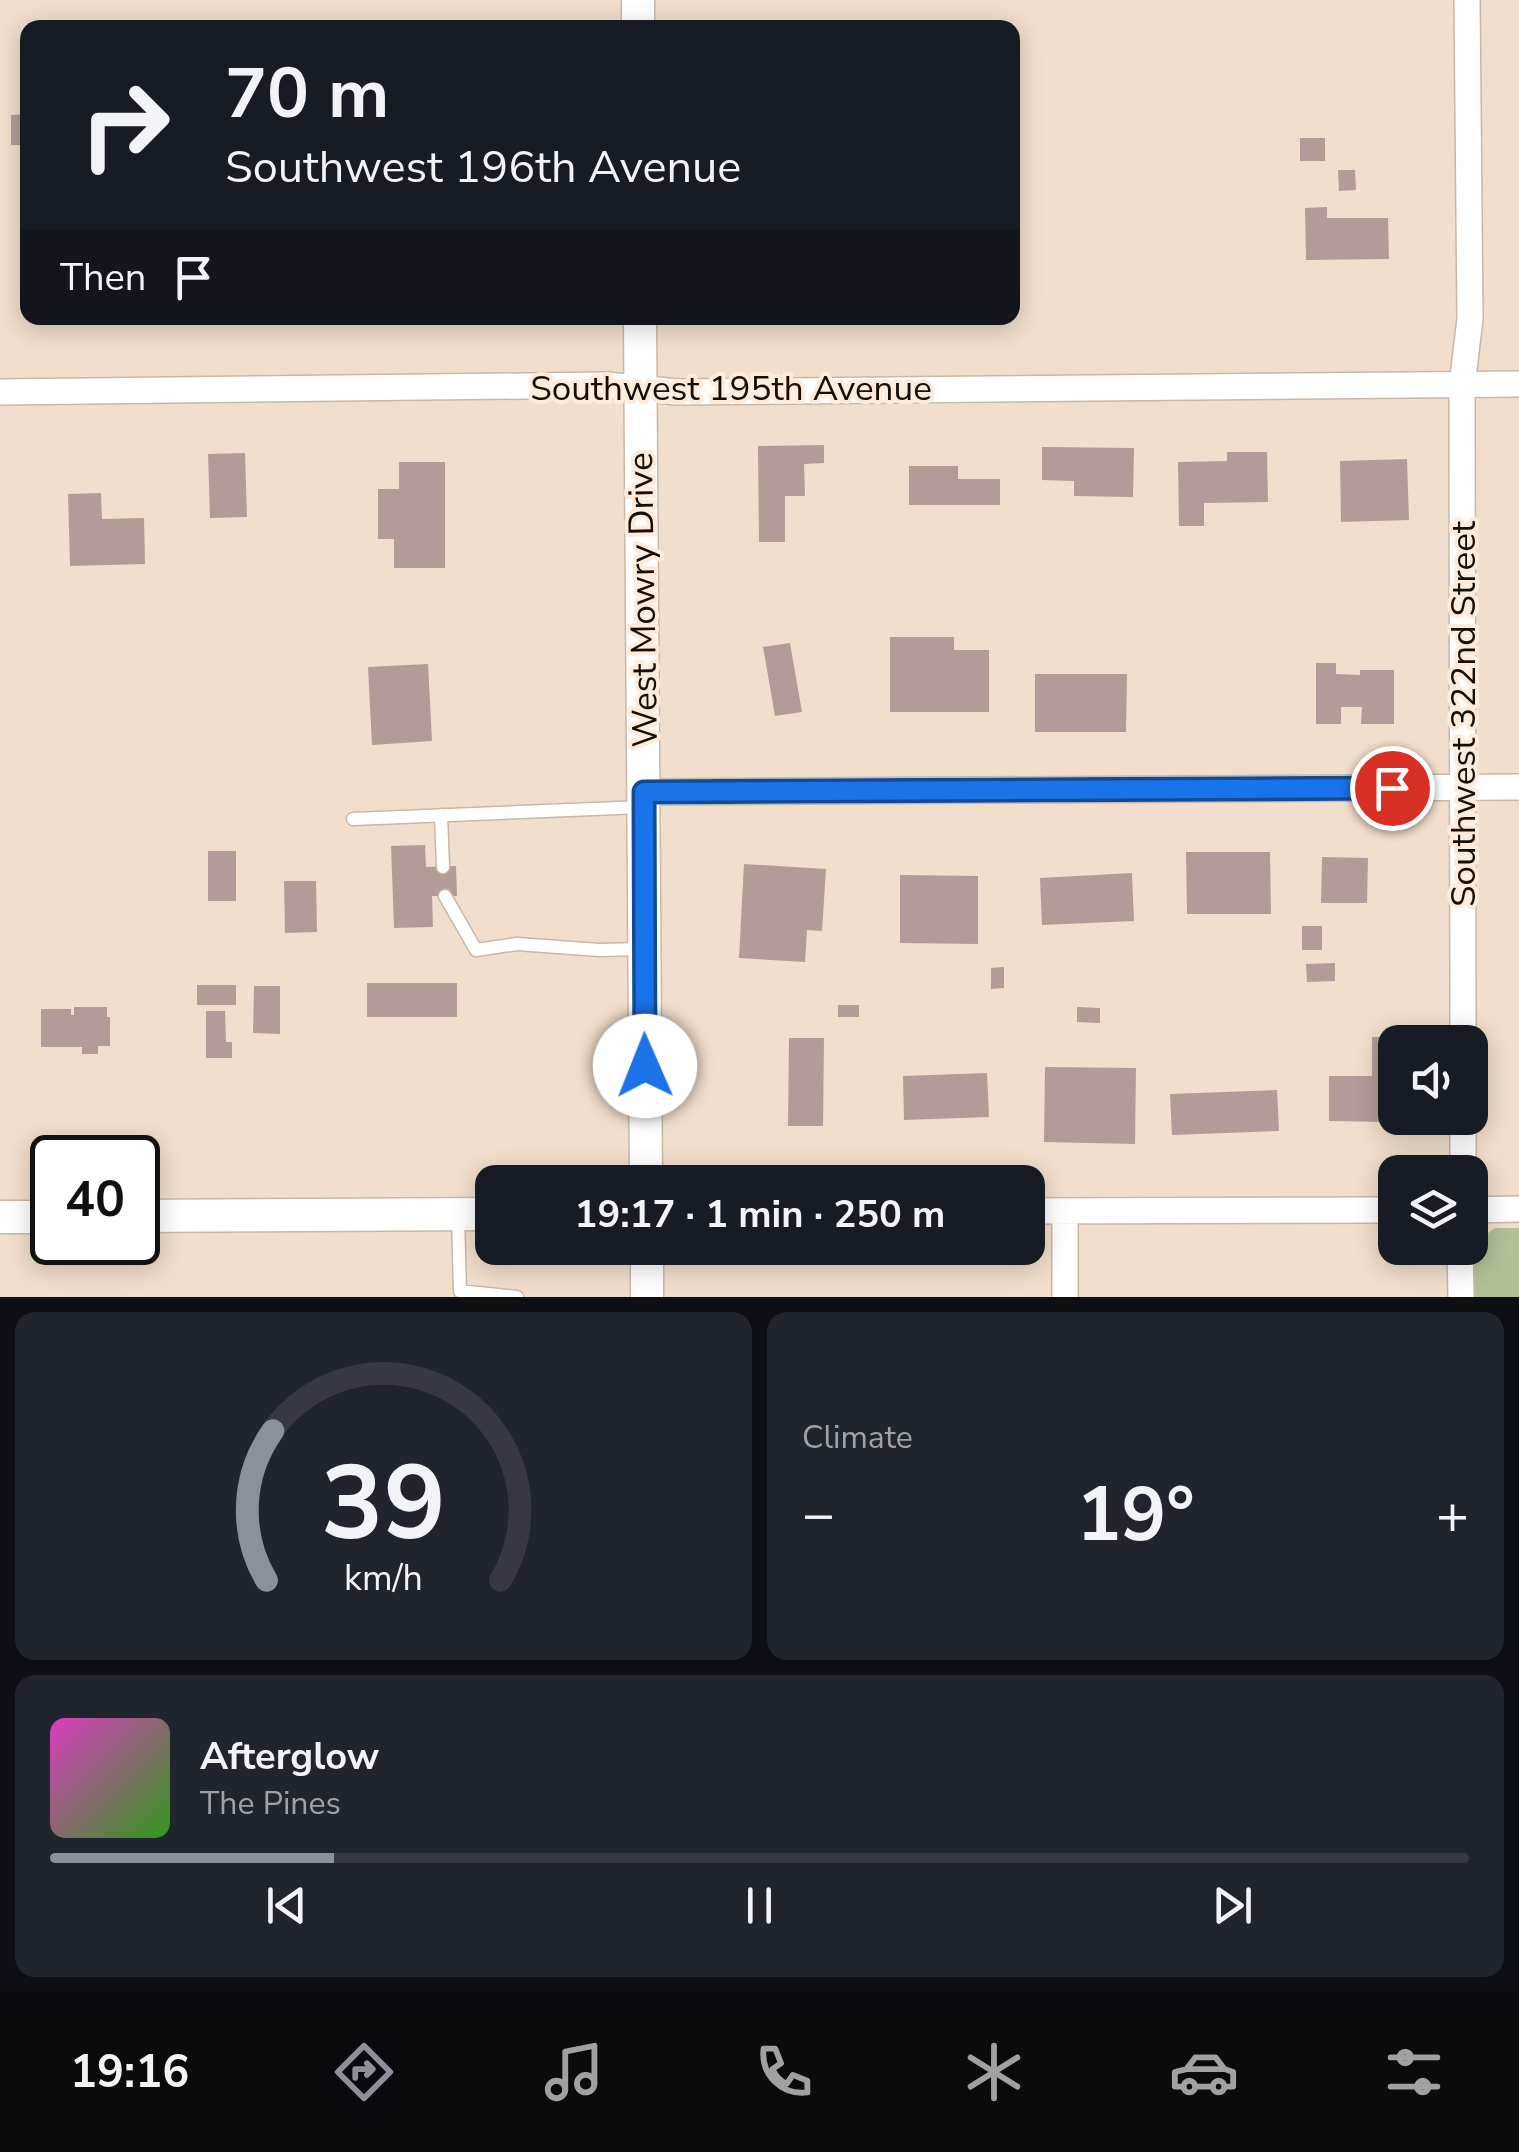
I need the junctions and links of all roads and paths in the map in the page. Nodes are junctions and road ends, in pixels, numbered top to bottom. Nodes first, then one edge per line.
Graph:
1 (1467, 0) edge
2 (640, 325) edge
3 (1519, 384) edge
4 (1462, 385) junction
5 (640, 388) junction
6 (0, 392) edge
7 (1519, 787) edge
8 (1462, 788) junction
9 (644, 799) junction
10 (441, 815) junction
11 (353, 820) dead end
12 (443, 866) dead end
13 (446, 896) dead end
14 (644, 949) junction
15 (1463, 1025) edge
16 (646, 1165) edge
17 (1519, 1209) edge
18 (1378, 1210) edge
19 (1488, 1210) edge
20 (1045, 1211) edge
21 (1064, 1211) junction
22 (458, 1214) junction
23 (475, 1214) edge
24 (160, 1216) edge
25 (0, 1217) edge
26 (30, 1217) edge
27 (646, 1265) edge
28 (1460, 1265) edge
29 (460, 1294) edge
30 (517, 1297) edge
31 (647, 1297) edge
32 (1065, 1297) edge
33 (1461, 1297) edge

1 - 4 street, Southwest 322nd Street
2 - 5 street, West Mowry Drive
3 - 4 street, Southwest 195th Avenue
4 - 5 street, Southwest 195th Avenue
4 - 8 street, Southwest 322nd Street
5 - 6 street, Southwest 195th Avenue
5 - 9 street, West Mowry Drive
7 - 8 street
8 - 9 street
8 - 15 street, Southwest 322nd Street
9 - 10 lane
9 - 14 street, West Mowry Drive
10 - 11 lane
10 - 12 lane
13 - 14 lane
14 - 16 street, West Mowry Drive
17 - 19 street
18 - 21 street
20 - 21 street
21 - 32 street
22 - 23 street
22 - 24 street
22 - 29 lane
25 - 26 street
27 - 31 street
28 - 33 street
29 - 30 lane

